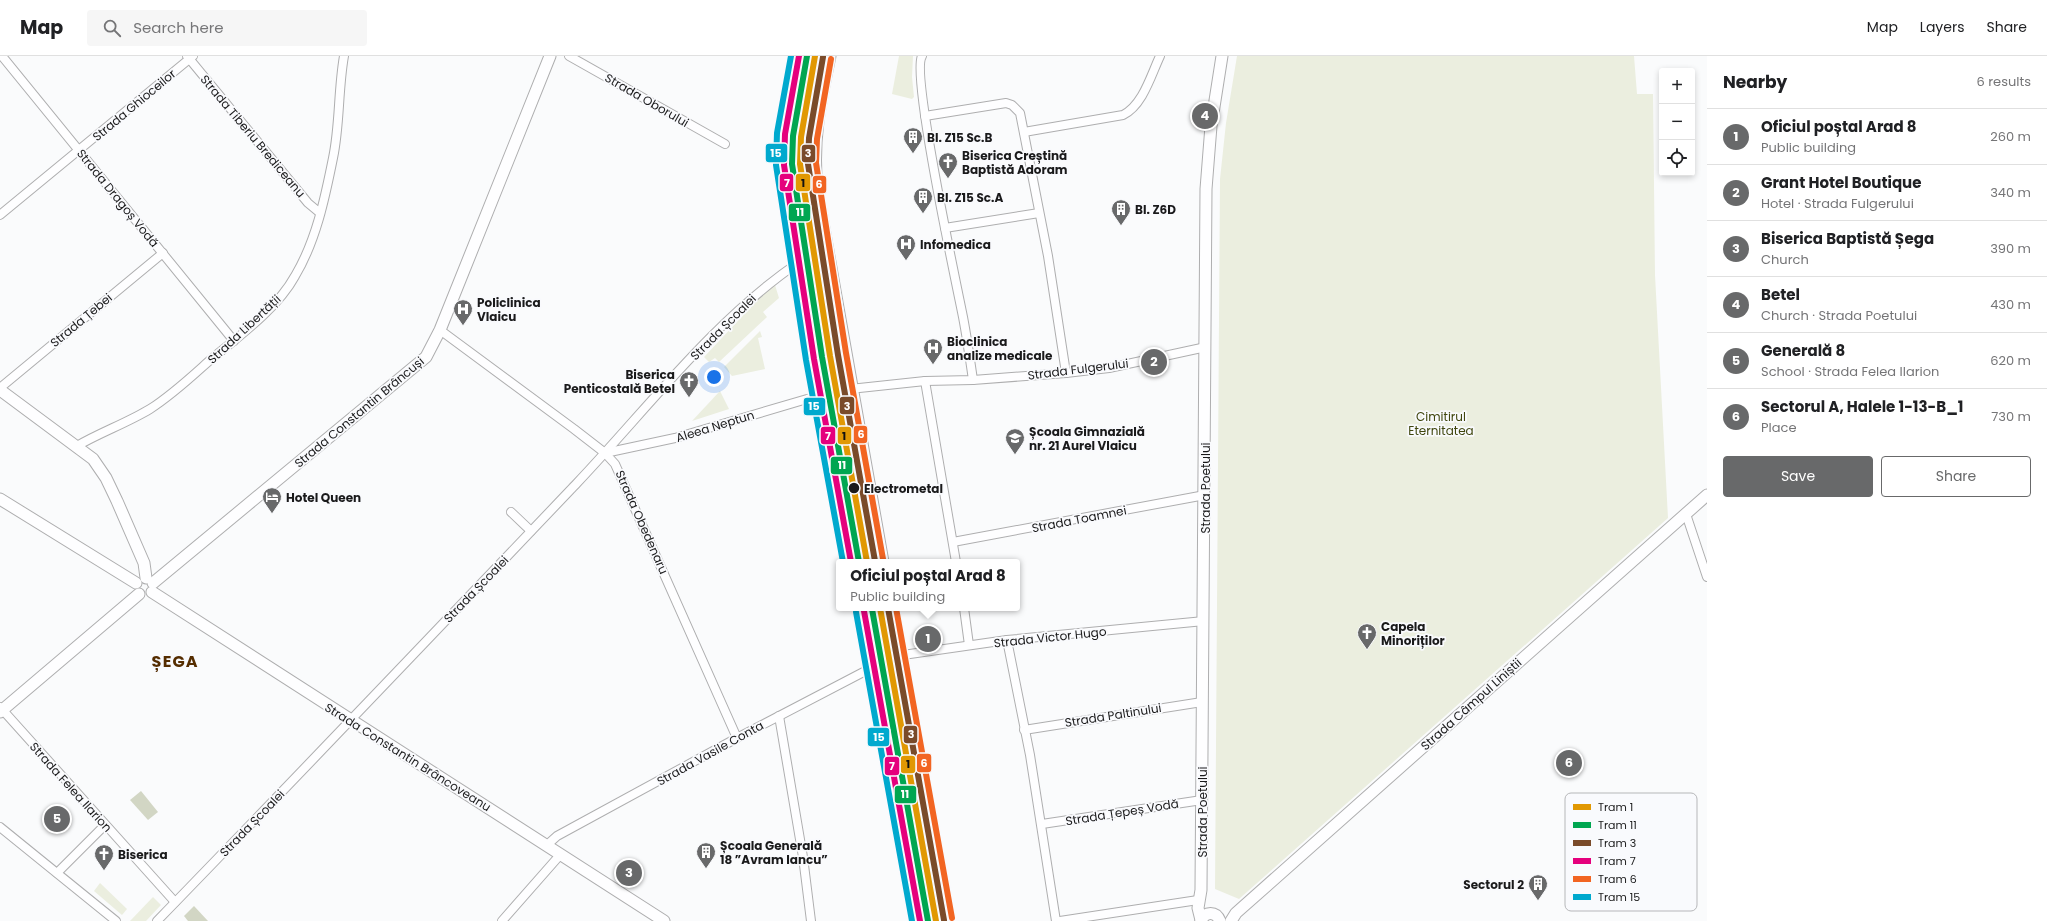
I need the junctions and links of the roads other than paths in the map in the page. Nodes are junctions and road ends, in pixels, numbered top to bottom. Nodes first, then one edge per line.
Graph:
1 (2, 56) edge
2 (344, 56) edge
3 (550, 56) edge
4 (569, 56) edge
5 (808, 56) edge
6 (829, 56) edge
7 (922, 56) edge
8 (1160, 56) edge
9 (1222, 56) edge
10 (190, 57) edge
11 (925, 116) junction
12 (1024, 132) junction
13 (724, 144) dead end
14 (79, 150) junction
15 (320, 213) junction
16 (1039, 214) junction
17 (0, 215) edge
18 (945, 228) junction
19 (163, 253) junction
20 (799, 262) junction
21 (440, 330) junction
22 (234, 341) junction
23 (1206, 347) junction
24 (1066, 373) junction
25 (973, 380) junction
26 (925, 381) junction
27 (0, 389) edge
28 (850, 389) junction
29 (823, 395) junction
30 (77, 446) junction
31 (605, 453) junction
32 (1205, 495) junction
33 (1707, 495) edge
34 (0, 499) edge
35 (511, 512) dead end
36 (1686, 514) junction
37 (531, 531) junction
38 (952, 542) junction
39 (854, 559) edge
40 (881, 559) edge
41 (955, 559) edge
42 (1707, 577) edge
43 (150, 584) junction
44 (137, 588) junction
45 (865, 611) edge
46 (889, 611) edge
47 (964, 611) edge
48 (1204, 621) junction
49 (1007, 640) junction
50 (969, 645) junction
51 (896, 656) junction
52 (876, 666) junction
53 (1202, 702) junction
54 (1, 710) edge
55 (778, 716) junction
56 (350, 721) junction
57 (1024, 730) junction
58 (737, 738) junction
59 (1202, 800) junction
60 (1042, 824) junction
61 (105, 825) junction
62 (0, 827) edge
63 (547, 845) junction
64 (560, 854) junction
65 (57, 873) junction
66 (1200, 895) junction
67 (175, 902) junction
68 (1217, 917) edge
69 (1234, 917) edge
70 (116, 921) edge
71 (157, 921) edge
72 (502, 921) edge
73 (664, 921) edge
74 (811, 921) edge
75 (919, 921) edge
76 (944, 921) edge
77 (1056, 921) edge
78 (1060, 921) edge
79 (1201, 921) edge

1 - 14 street, Strada Dragoș Vodă
2 - 15 street, Strada Libertății
3 - 21 street, Strada Constantin Brâncuși
4 - 13 street, Strada Oborului
5 - 20 main road
6 - 28 main road
7 - 11 street
8 - 12 street
9 - 23 street, Strada Poetului
10 - 14 street, Strada Ghioceilor
10 - 15 street, Strada Tiberiu Brediceanu
11 - 12 street
11 - 18 street
12 - 16 street
14 - 17 street, Strada Ghioceilor
14 - 19 street, Strada Dragoș Vodă
15 - 22 street, Strada Libertății
16 - 18 street
16 - 24 street
18 - 25 street
19 - 22 street, Strada Dragoș Vodă
19 - 27 street, Strada Țebei
20 - 29 main road
20 - 31 street, Strada Școalei
21 - 31 street, Strada Obedenaru
21 - 43 street, Strada Constantin Brâncuși
22 - 30 street, Strada Libertății
23 - 24 street, Strada Fulgerului
23 - 32 street, Strada Poetului
24 - 25 street, Strada Fulgerului
25 - 26 street, Strada Fulgerului
26 - 28 street, Strada Fulgerului
26 - 38 street
27 - 30 street
28 - 29 street, Aleea Neptun
28 - 40 main road
29 - 31 street, Aleea Neptun
29 - 39 main road
30 - 43 street
31 - 37 street, Strada Școalei
31 - 58 street, Strada Obedenaru
32 - 38 street, Strada Toamnei
32 - 48 street, Strada Poetului
33 - 36 street, Strada Câmpul Liniștii
34 - 44 street
35 - 37 street
36 - 42 street
36 - 69 street, Strada Câmpul Liniștii
37 - 56 street, Strada Școalei
38 - 41 street
43 - 44 street, Strada Constantin Brâncuși
43 - 44 street
43 - 56 street, Strada Constantin Brâncoveanu
44 - 54 street, Strada Constantin Brâncuși
45 - 52 main road
46 - 51 main road
47 - 50 street
48 - 49 street, Strada Victor Hugo
48 - 53 street, Strada Poetului
49 - 50 street, Strada Victor Hugo
49 - 57 street
50 - 51 street, Strada Victor Hugo
51 - 76 main road
52 - 55 street, Strada Vasile Conta
52 - 75 main road
53 - 57 street, Strada Paltinului
53 - 59 street, Strada Poetului
54 - 61 street, Strada Felea Ilarion
55 - 58 street, Strada Vasile Conta
55 - 74 street
56 - 63 street, Strada Constantin Brâncoveanu
56 - 67 street, Strada Școalei
57 - 60 street
58 - 63 street, Strada Vasile Conta
59 - 60 street, Strada Țepeș Vodă
59 - 66 street, Strada Poetului
60 - 77 street
61 - 65 street
61 - 67 street, Strada Felea Ilarion
62 - 65 street
63 - 64 street, Strada Constantin Brâncoveanu
64 - 72 street
64 - 73 street, Strada Constantin Brâncoveanu
65 - 70 street
66 - 68 street
66 - 78 street
66 - 79 street, Strada Poetului
67 - 71 street, Strada Școalei
68 - 69 street, Strada Câmpul Liniștii
68 - 79 street, Strada Câmpul Liniștii

